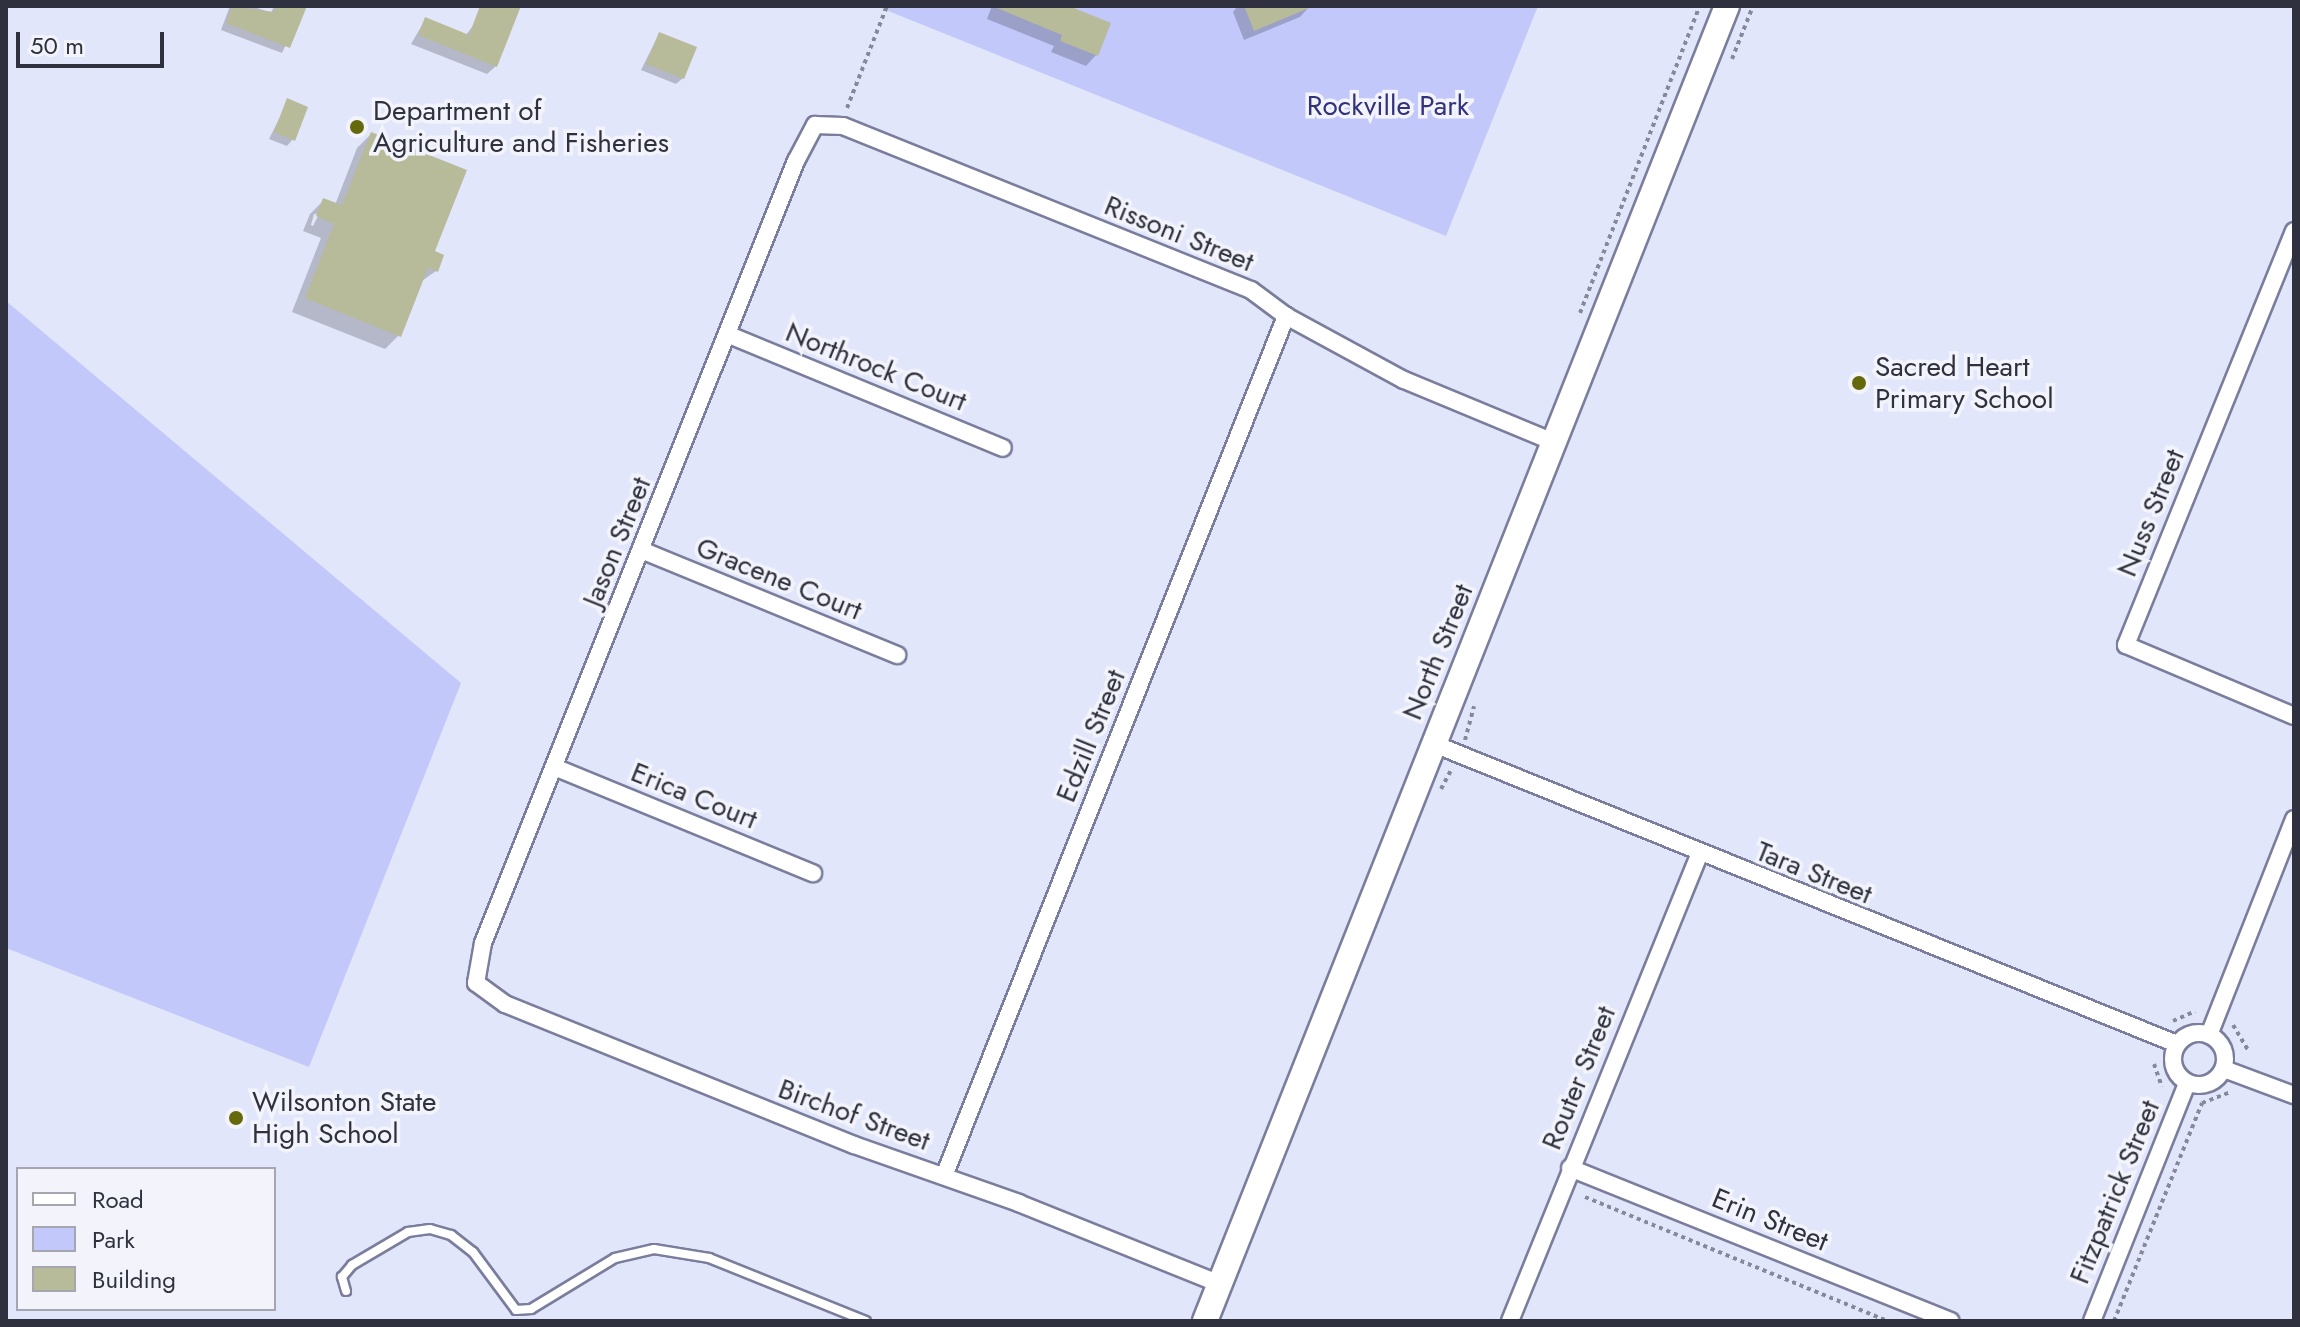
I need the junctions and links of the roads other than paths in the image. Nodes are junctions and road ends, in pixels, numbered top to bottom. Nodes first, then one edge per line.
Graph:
1 (1727, 6) edge
2 (815, 125) joint
3 (2294, 231) edge
4 (1286, 316) junction
5 (729, 335) junction
6 (1554, 442) junction
7 (1003, 448) dead end
8 (641, 550) junction
9 (897, 655) dead end
10 (2294, 716) edge
11 (1434, 744) junction
12 (554, 767) junction
13 (2294, 819) edge
14 (1699, 855) junction
15 (813, 873) dead end
16 (476, 983) joint
17 (2209, 1035) junction
18 (2177, 1044) junction
19 (2224, 1069) junction
20 (2187, 1083) junction
21 (2294, 1095) edge
22 (1570, 1168) junction
23 (944, 1176) junction
24 (1220, 1284) junction
25 (346, 1291) dead end
26 (866, 1321) edge
27 (1205, 1321) edge
28 (1510, 1321) edge
29 (1950, 1321) edge
30 (2092, 1321) edge

1 - 6 street, North Street
2 - 4 street, Rissoni Street
2 - 5 street, Jason Street
3 - 10 street, Nuss Street
4 - 6 street, Rissoni Street
4 - 23 street, Edzill Street
5 - 7 street, Northrock Court
5 - 8 street, Jason Street
6 - 11 street, North Street
8 - 9 street, Gracene Court
8 - 12 street, Jason Street
11 - 14 street, Tara Street
11 - 24 street, North Street
12 - 15 street, Erica Court
12 - 16 street, Jason Street
13 - 17 street
14 - 18 street, Tara Street
14 - 22 street, Router Street
16 - 23 street, Birchof Street
17 - 18 street
17 - 19 street
18 - 20 street
19 - 20 street
19 - 21 street
20 - 30 street, Fitzpatrick Street
22 - 28 street, Router Street
22 - 29 street, Erin Street
23 - 24 street, Birchof Street
24 - 27 street, North Street
25 - 26 lane

